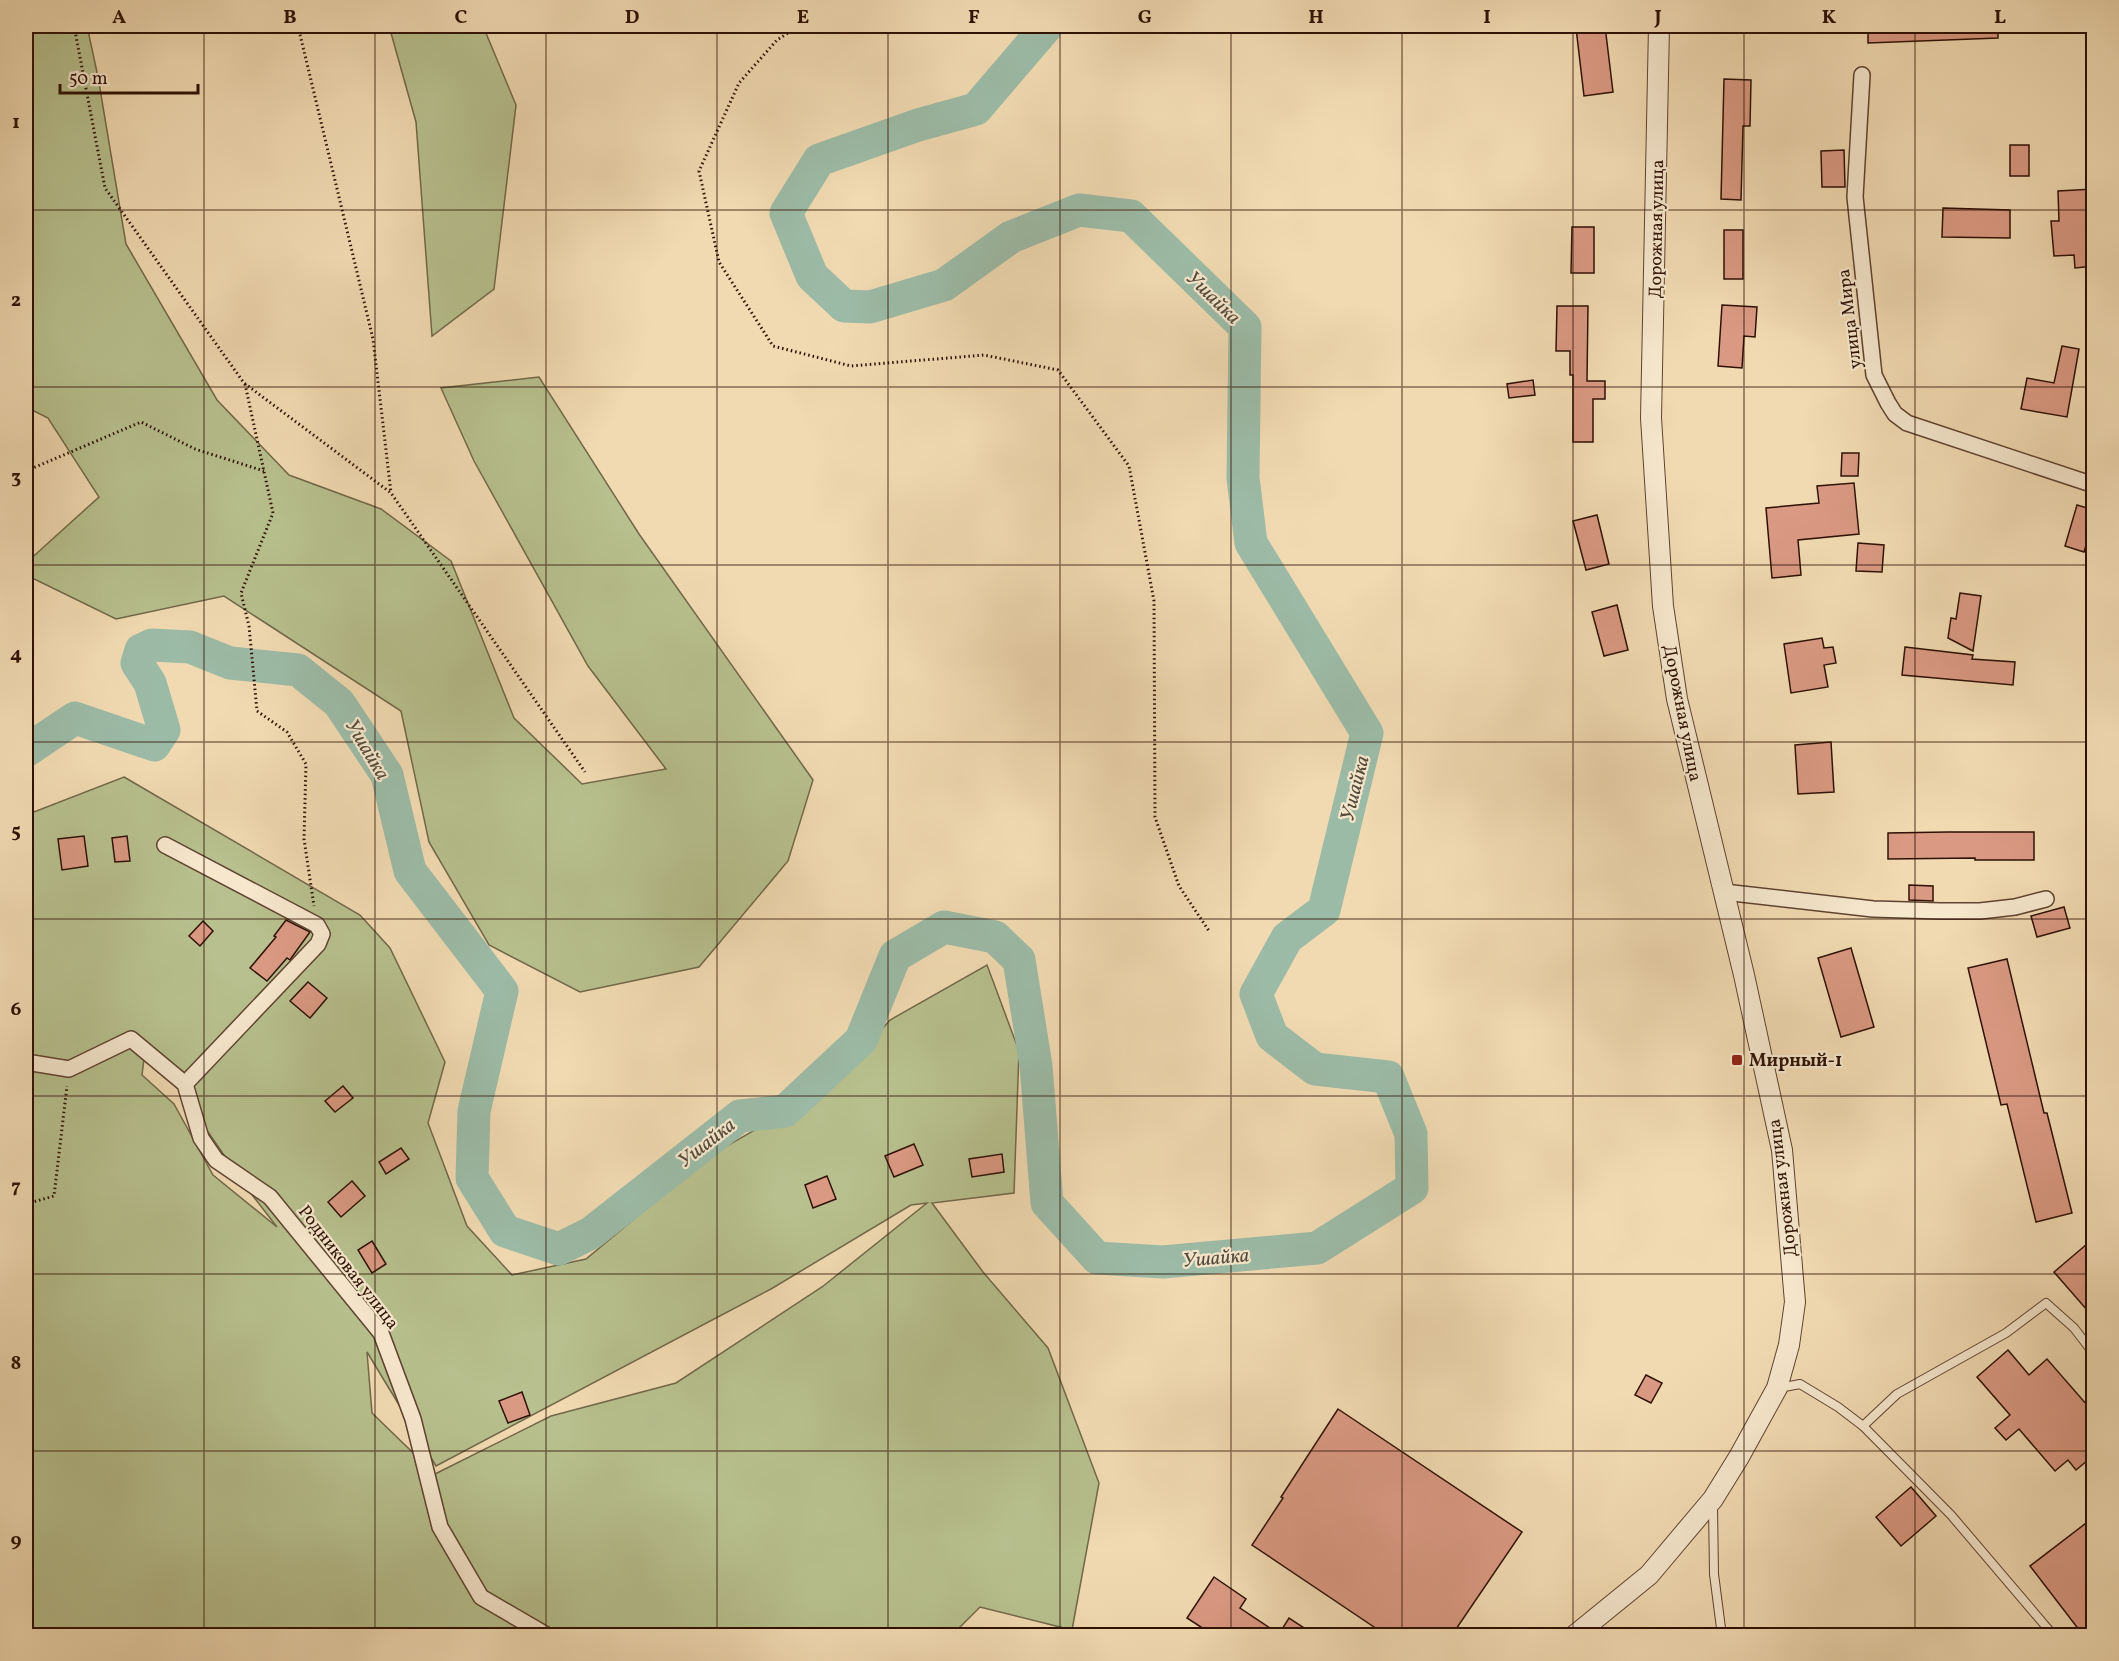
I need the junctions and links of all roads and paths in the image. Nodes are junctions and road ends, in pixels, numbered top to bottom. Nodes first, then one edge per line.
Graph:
1 (74, 26) edge
2 (298, 26) edge
3 (799, 26) edge
4 (1659, 26) edge
5 (1862, 75) dead end
6 (244, 383) junction
7 (26, 471) edge
8 (264, 471) junction
9 (2094, 485) edge
10 (391, 493) junction
11 (585, 772) dead end
12 (165, 845) dead end
13 (1724, 892) junction
14 (2046, 898) dead end
15 (317, 925) junction
16 (1209, 931) dead end
17 (26, 1062) edge
18 (69, 1069) junction
19 (185, 1084) junction
20 (26, 1204) edge
21 (2094, 1354) edge
22 (1777, 1388) junction
23 (1863, 1426) junction
24 (1713, 1499) junction
25 (2049, 1634) edge
26 (548, 1635) edge
27 (1574, 1635) edge
28 (1722, 1635) edge

1 - 6 path
2 - 10 path
3 - 16 path
4 - 13 street, Дорожная улица
5 - 9 street, улица Мира
6 - 8 path
6 - 10 path
7 - 8 path
8 - 15 path
10 - 11 path
12 - 15 street
13 - 14 street
13 - 22 street, Дорожная улица
15 - 19 street
17 - 18 street
18 - 19 street
18 - 20 path
19 - 26 street, Родниковая улица
21 - 23 lane
22 - 23 lane
22 - 24 street, Дорожная улица
23 - 25 lane
24 - 27 street, Дорожная улица
24 - 28 lane

